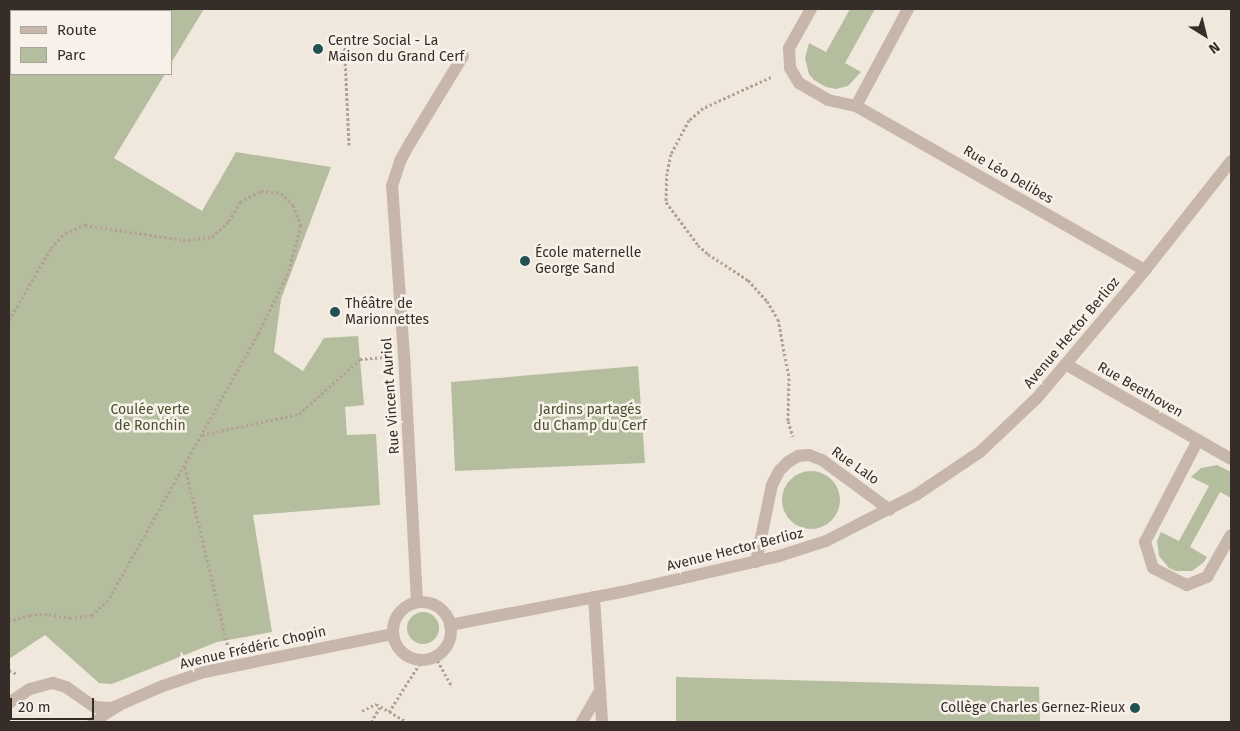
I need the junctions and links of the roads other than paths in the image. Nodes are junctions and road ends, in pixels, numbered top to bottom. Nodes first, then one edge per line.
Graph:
1 (811, 9) edge
2 (908, 9) edge
3 (463, 56) dead end
4 (856, 106) junction
5 (1231, 161) edge
6 (1145, 270) junction
7 (1067, 365) junction
8 (1198, 440) junction
9 (1231, 459) edge
10 (890, 510) junction
11 (1231, 536) edge
12 (756, 562) junction
13 (594, 597) junction
14 (417, 602) junction
15 (450, 625) junction
16 (393, 634) junction
17 (600, 691) junction
18 (9, 702) edge
19 (124, 703) junction
20 (92, 722) edge
21 (582, 722) edge
22 (602, 722) edge

1 - 4 street, Rue Léo Delibes
2 - 4 street
3 - 14 street, Rue Vincent Auriol
4 - 6 street, Rue Léo Delibes
5 - 6 street, Avenue Hector Berlioz
6 - 7 street, Avenue Hector Berlioz
7 - 8 street, Rue Beethoven
7 - 10 street, Avenue Hector Berlioz
8 - 9 street, Rue Beethoven
8 - 11 street
10 - 12 street, Avenue Hector Berlioz
10 - 12 street, Rue Lalo
12 - 13 street, Avenue Hector Berlioz
13 - 15 street, Avenue Hector Berlioz
13 - 17 street
14 - 15 street
14 - 16 street
15 - 16 street
16 - 19 street, Avenue Frédéric Chopin
17 - 21 street
17 - 22 street
18 - 19 street, Avenue Frédéric Chopin
19 - 20 lane, Avenue Frédéric Chopin

